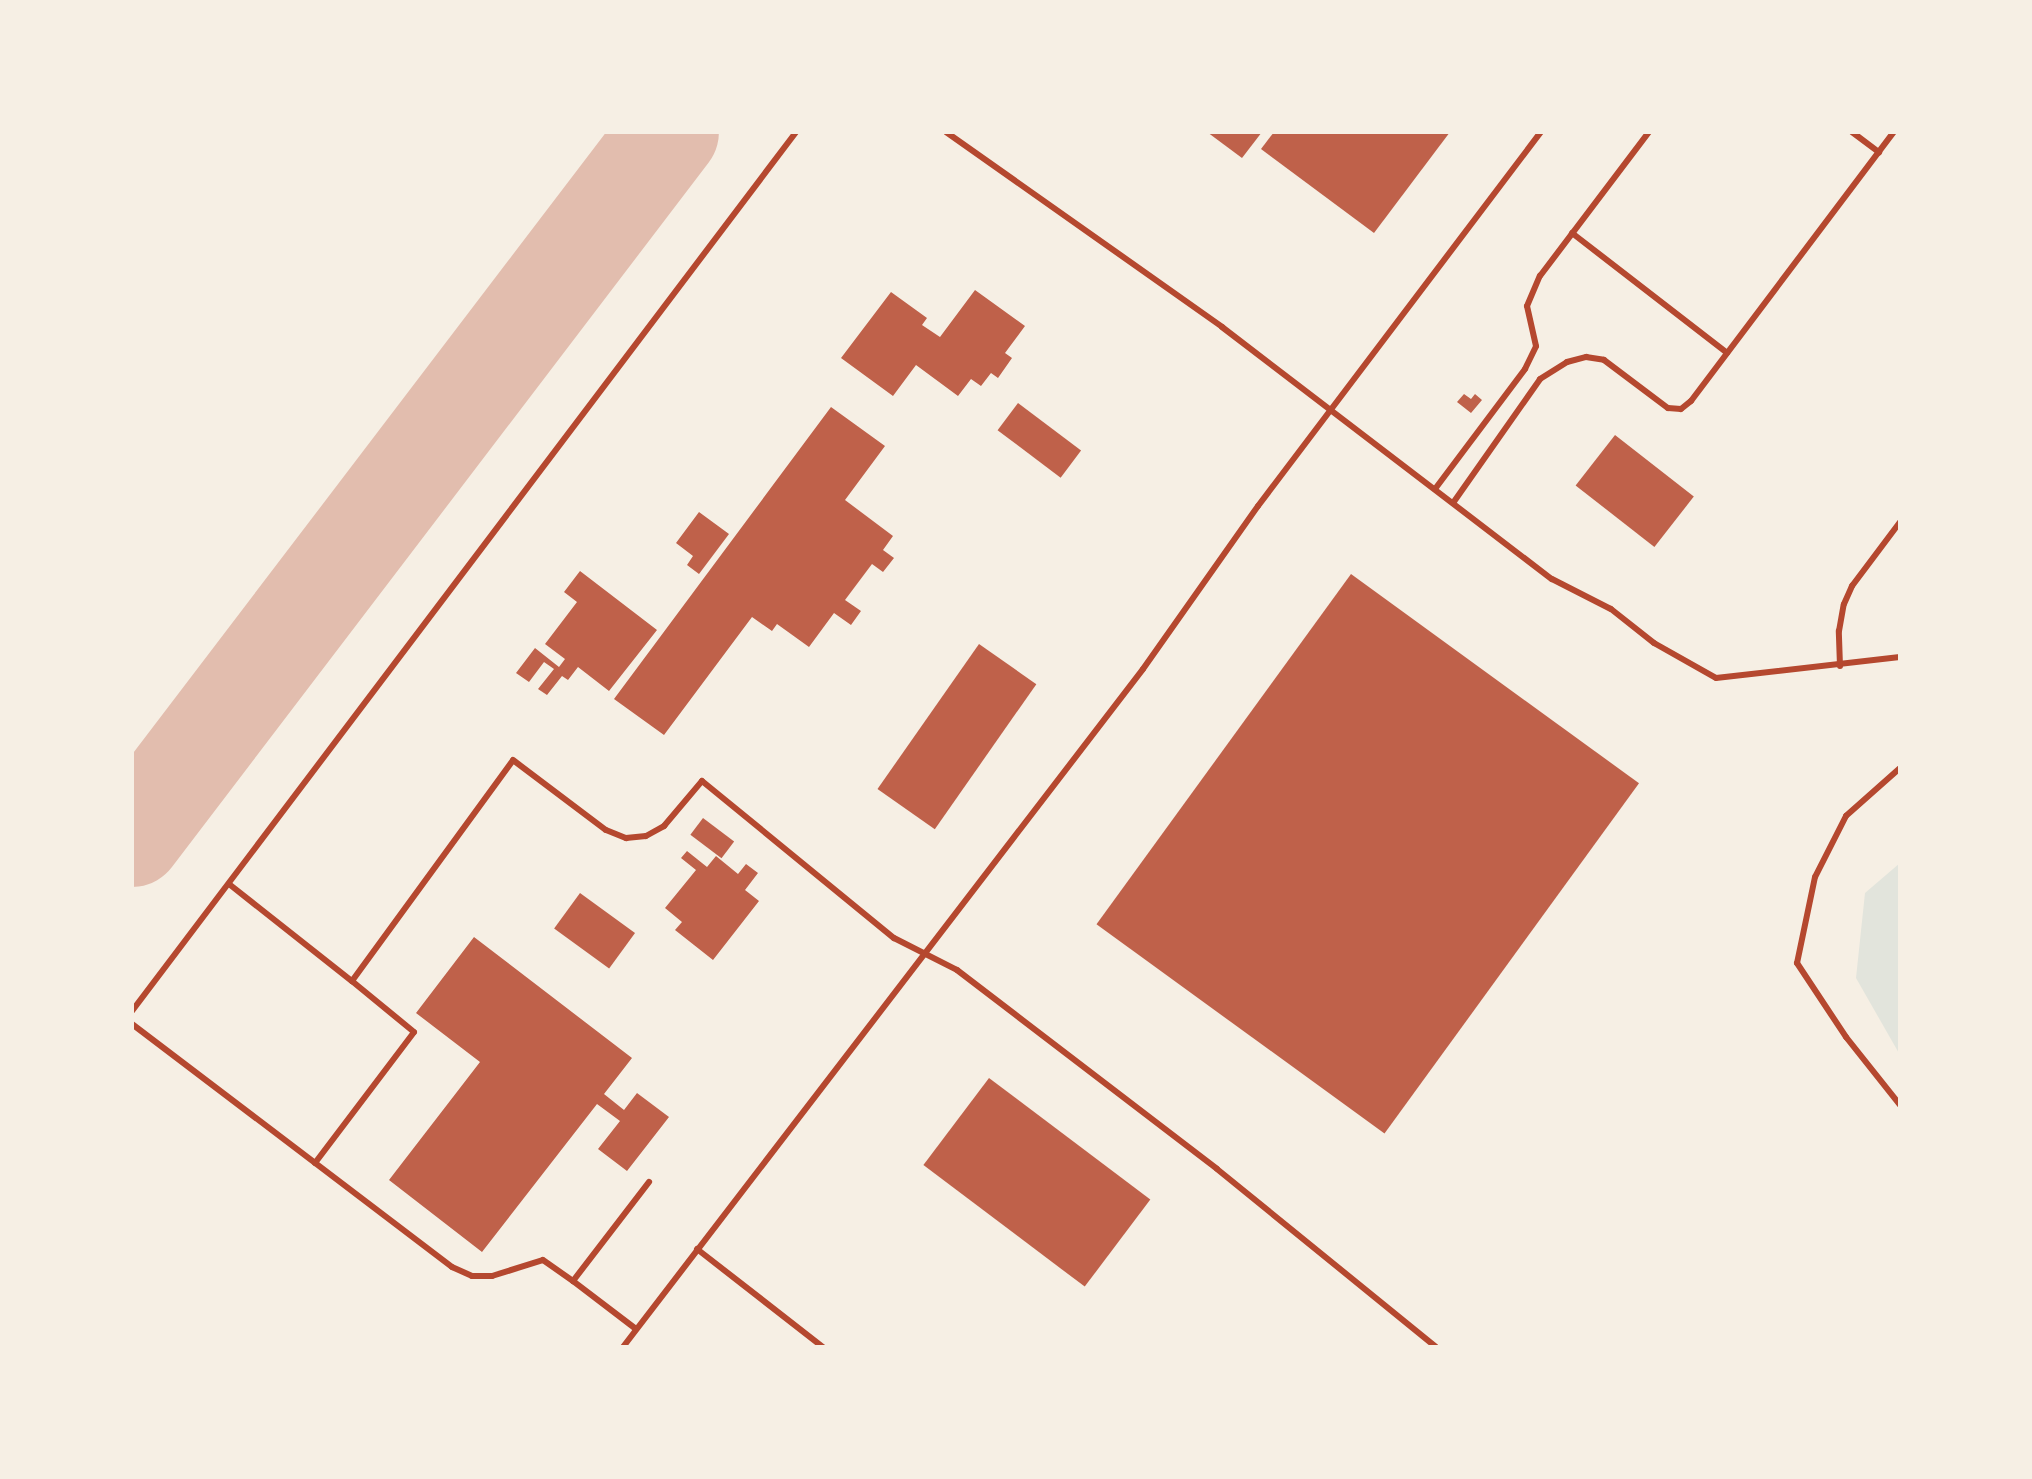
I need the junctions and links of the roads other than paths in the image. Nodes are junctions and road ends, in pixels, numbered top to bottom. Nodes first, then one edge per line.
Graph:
1 (796, 132) edge
2 (946, 132) edge
3 (1541, 132) edge
4 (1649, 132) edge
5 (1852, 132) edge
6 (1894, 132) edge
7 (1879, 152) junction
8 (1572, 233) junction
9 (1727, 353) junction
10 (1333, 411) junction
11 (1435, 489) junction
12 (1453, 503) junction
13 (1900, 522) edge
14 (1900, 657) edge
15 (1840, 666) junction
16 (1900, 768) edge
17 (229, 884) junction
18 (925, 954) junction
19 (352, 981) junction
20 (132, 1011) edge
21 (132, 1024) edge
22 (1900, 1105) edge
23 (315, 1163) junction
24 (649, 1182) dead end
25 (697, 1249) junction
26 (573, 1281) junction
27 (636, 1329) junction
28 (623, 1347) edge
29 (823, 1347) edge
30 (1436, 1347) edge

1 - 17 lane
2 - 10 lane
3 - 10 lane
4 - 8 lane
5 - 7 lane
6 - 7 lane
7 - 9 lane
8 - 9 lane
8 - 11 lane
9 - 12 lane
10 - 11 lane
10 - 18 lane
11 - 12 lane
12 - 15 lane
13 - 15 lane
14 - 15 lane
16 - 22 lane
17 - 19 lane
17 - 20 lane
18 - 19 lane
18 - 25 lane
18 - 30 lane
19 - 23 lane
21 - 23 lane
23 - 26 lane
24 - 26 lane
25 - 27 lane
25 - 29 lane
26 - 27 lane
27 - 28 lane

